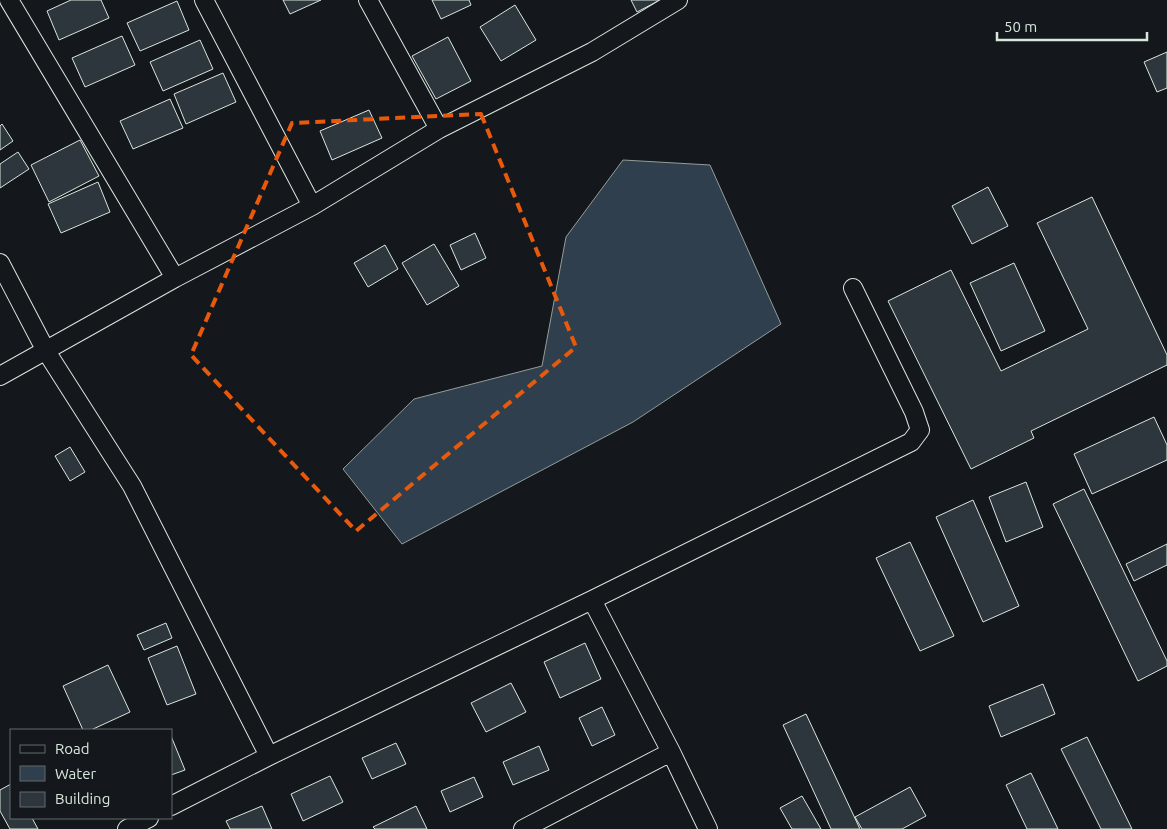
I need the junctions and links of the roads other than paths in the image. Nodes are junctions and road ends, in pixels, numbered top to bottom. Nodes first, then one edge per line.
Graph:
1 (9, 0) edge
2 (204, 0) edge
3 (368, 0) edge
4 (678, 0) edge
5 (439, 129) junction
6 (312, 206) junction
7 (0, 263) edge
8 (175, 278) junction
9 (853, 288) dead end
10 (46, 351) junction
11 (0, 376) edge
12 (592, 600) junction
13 (670, 752) junction
14 (269, 756) junction
15 (172, 805) edge
16 (147, 819) edge
17 (127, 829) edge
18 (523, 829) edge
19 (708, 829) edge

1 - 8 street
2 - 6 street
3 - 5 street
4 - 5 street
5 - 6 street
6 - 8 street
7 - 10 street
8 - 10 street
9 - 12 street
10 - 11 street
10 - 14 street
12 - 13 street
12 - 14 street
13 - 18 street
13 - 19 street
14 - 15 street
16 - 17 street

